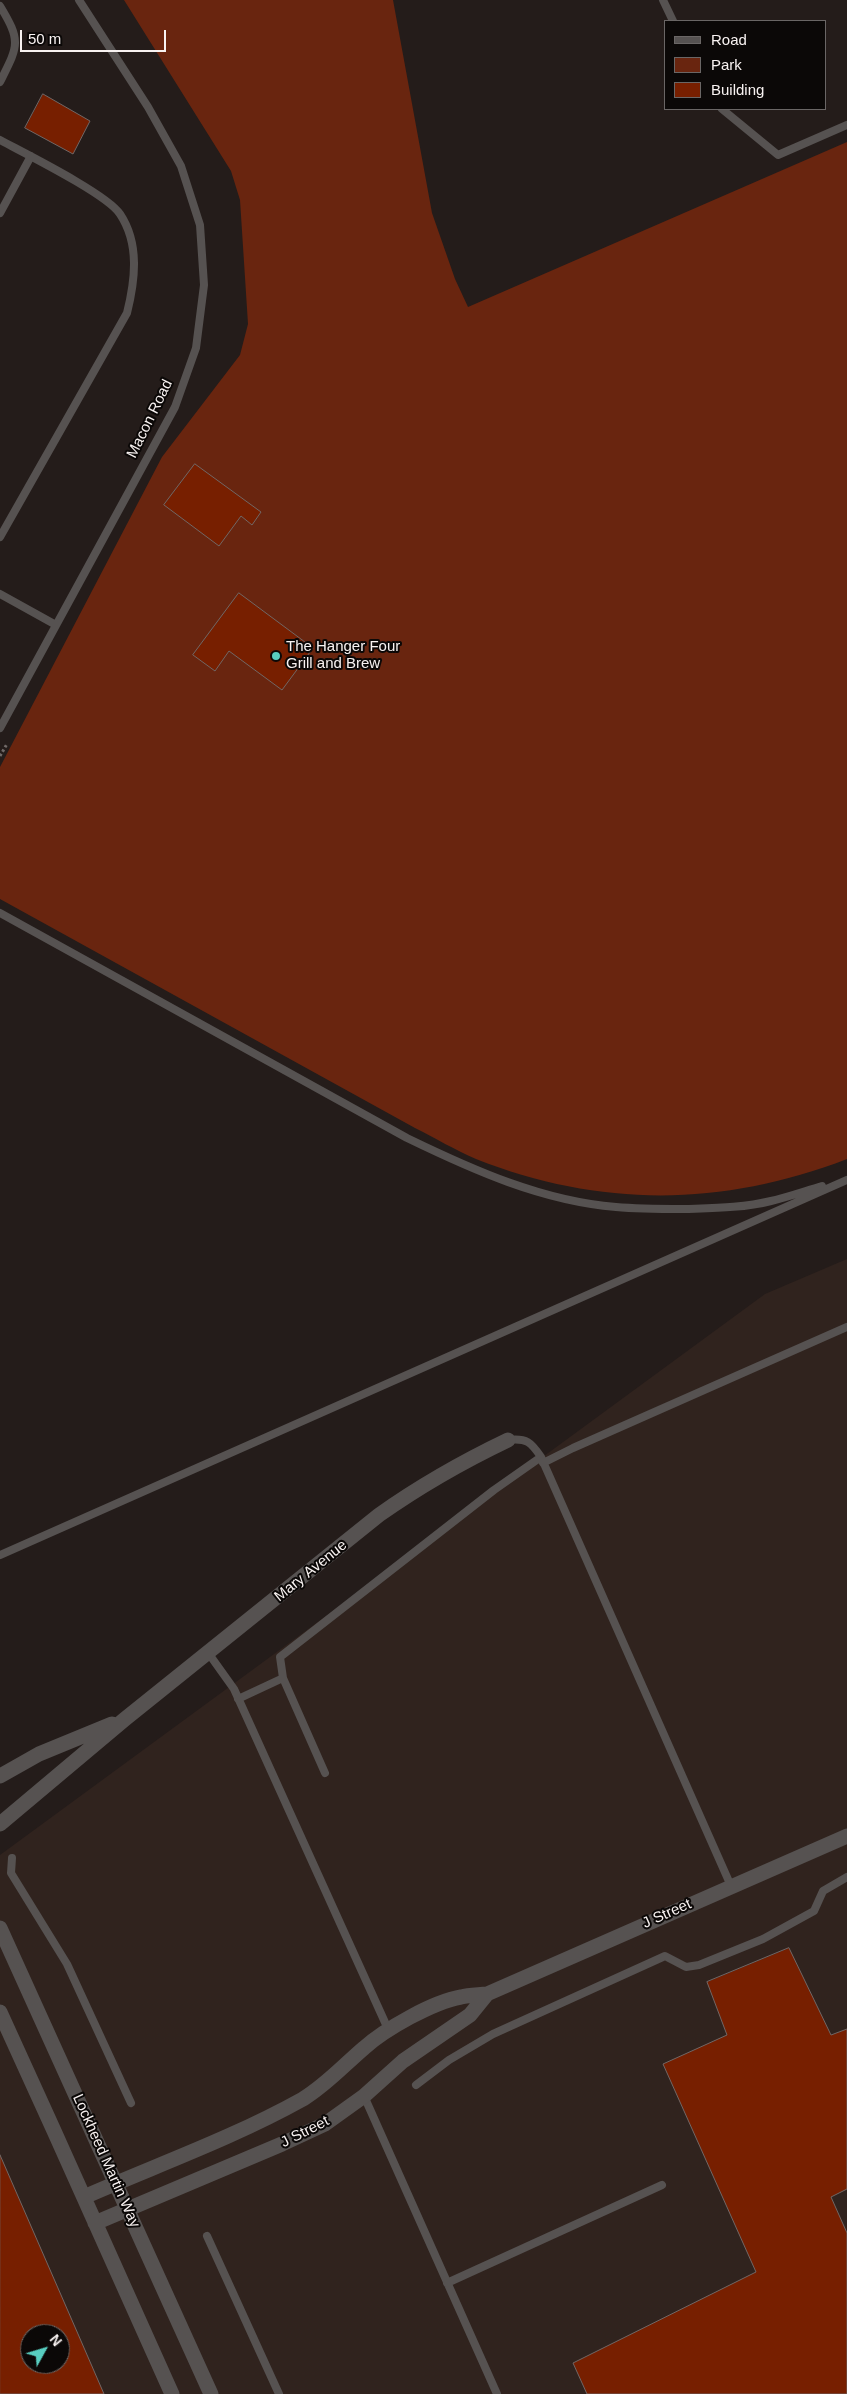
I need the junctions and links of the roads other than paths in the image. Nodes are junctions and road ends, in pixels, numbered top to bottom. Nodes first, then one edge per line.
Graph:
1 (79, 0) edge
2 (663, 0) edge
3 (0, 6) edge
4 (673, 20) edge
5 (0, 82) edge
6 (723, 110) edge
7 (847, 125) edge
8 (0, 140) edge
9 (31, 156) junction
10 (0, 213) edge
11 (0, 537) edge
12 (0, 594) edge
13 (56, 625) junction
14 (0, 728) edge
15 (0, 913) edge
16 (847, 1179) edge
17 (847, 1327) edge
18 (508, 1440) joint
19 (542, 1460) junction
20 (0, 1555) edge
21 (209, 1654) junction
22 (283, 1678) junction
23 (238, 1699) junction
24 (125, 1719) junction
25 (325, 1773) dead end
26 (0, 1776) edge
27 (0, 1824) edge
28 (847, 1836) edge
29 (12, 1858) dead end
30 (847, 1877) edge
31 (731, 1886) junction
32 (0, 1928) edge
33 (487, 1994) junction
34 (0, 2012) edge
35 (388, 2029) junction
36 (416, 2085) dead end
37 (364, 2096) junction
38 (131, 2103) dead end
39 (116, 2183) junction
40 (662, 2185) dead end
41 (84, 2197) junction
42 (128, 2210) junction
43 (95, 2223) junction
44 (207, 2236) dead end
45 (447, 2283) junction
46 (172, 2394) edge
47 (211, 2394) edge
48 (279, 2394) edge
49 (497, 2394) edge

1 - 13 lane, Macon Road
2 - 4 lane
3 - 5 lane
6 - 7 lane
8 - 9 lane
9 - 10 lane
9 - 11 lane
12 - 13 lane
13 - 14 lane, Macon Road
15 - 16 lane
16 - 20 lane
17 - 19 lane
18 - 19 lane
18 - 21 street, Mary Avenue
19 - 22 lane
19 - 31 lane
21 - 23 lane
21 - 24 street, Mary Avenue
22 - 23 lane
22 - 25 lane
23 - 35 lane
24 - 26 street, Mary Avenue
24 - 27 street, Mary Avenue
28 - 31 street, J Street
29 - 38 lane
30 - 36 lane
31 - 33 street, J Street
32 - 39 street, Lockheed Martin Way
33 - 35 street, J Street
33 - 37 street, J Street
34 - 41 street
35 - 39 street, J Street
37 - 42 street, J Street
37 - 45 lane
39 - 41 street, J Street
39 - 42 street, Lockheed Martin Way
40 - 45 lane
41 - 43 street
42 - 43 street, J Street
42 - 47 street, Lockheed Martin Way
43 - 46 street
44 - 48 lane
45 - 49 lane

